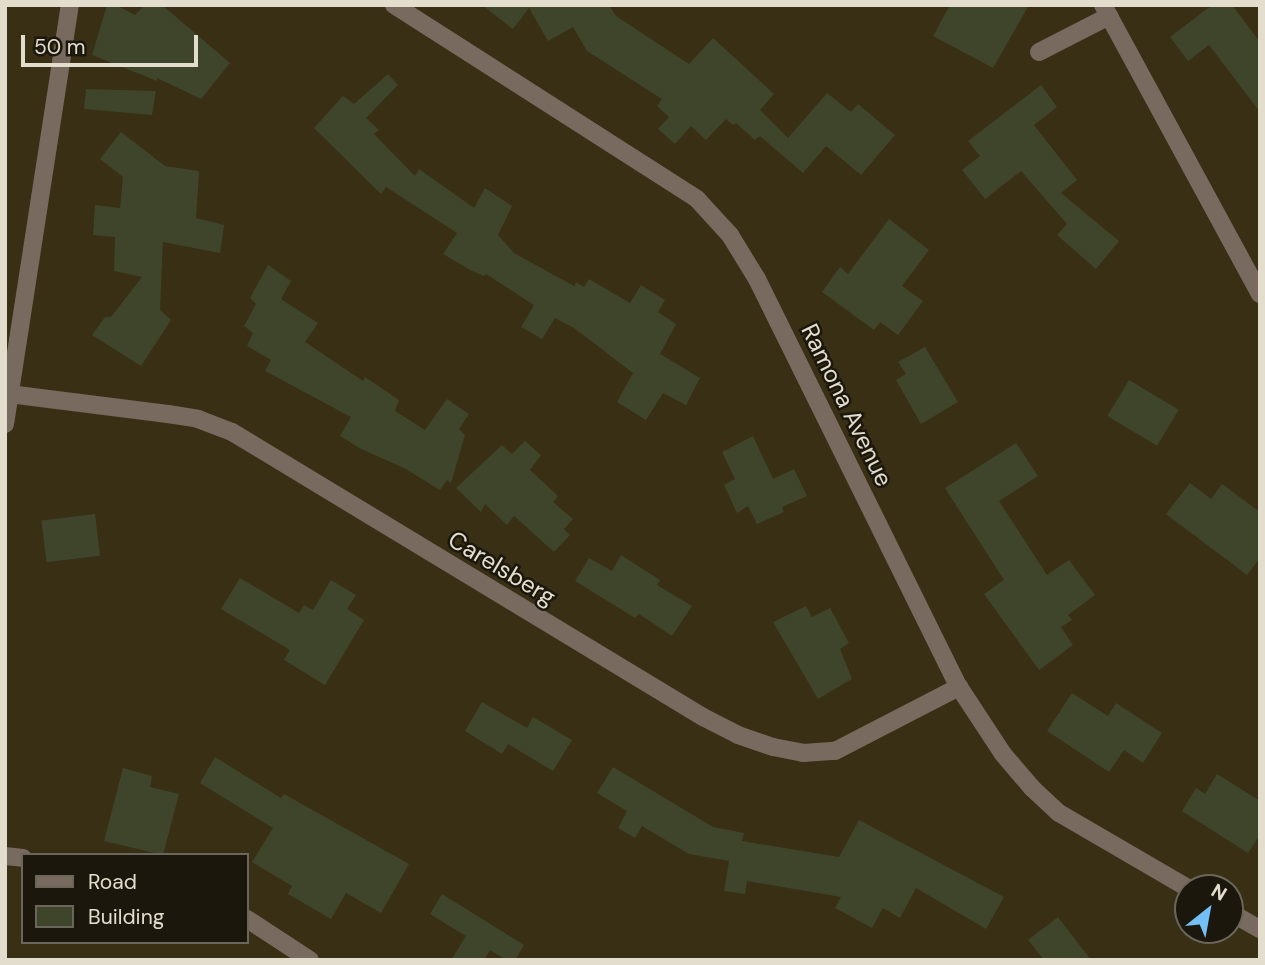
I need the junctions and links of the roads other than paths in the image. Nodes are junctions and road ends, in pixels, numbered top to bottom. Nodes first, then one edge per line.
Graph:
1 (71, 5) edge
2 (394, 5) edge
3 (1106, 10) edge
4 (1040, 52) dead end
5 (1260, 294) edge
6 (9, 394) junction
7 (5, 424) edge
8 (959, 687) junction
9 (1174, 880) edge
10 (248, 920) edge
11 (1244, 920) edge
12 (1260, 929) edge
13 (310, 960) edge

1 - 6 street
2 - 8 street, Ramona Avenue
3 - 4 street
3 - 5 street
6 - 7 street
6 - 8 street, Carelsberg
8 - 9 street, Ramona Avenue
10 - 13 street
11 - 12 street

